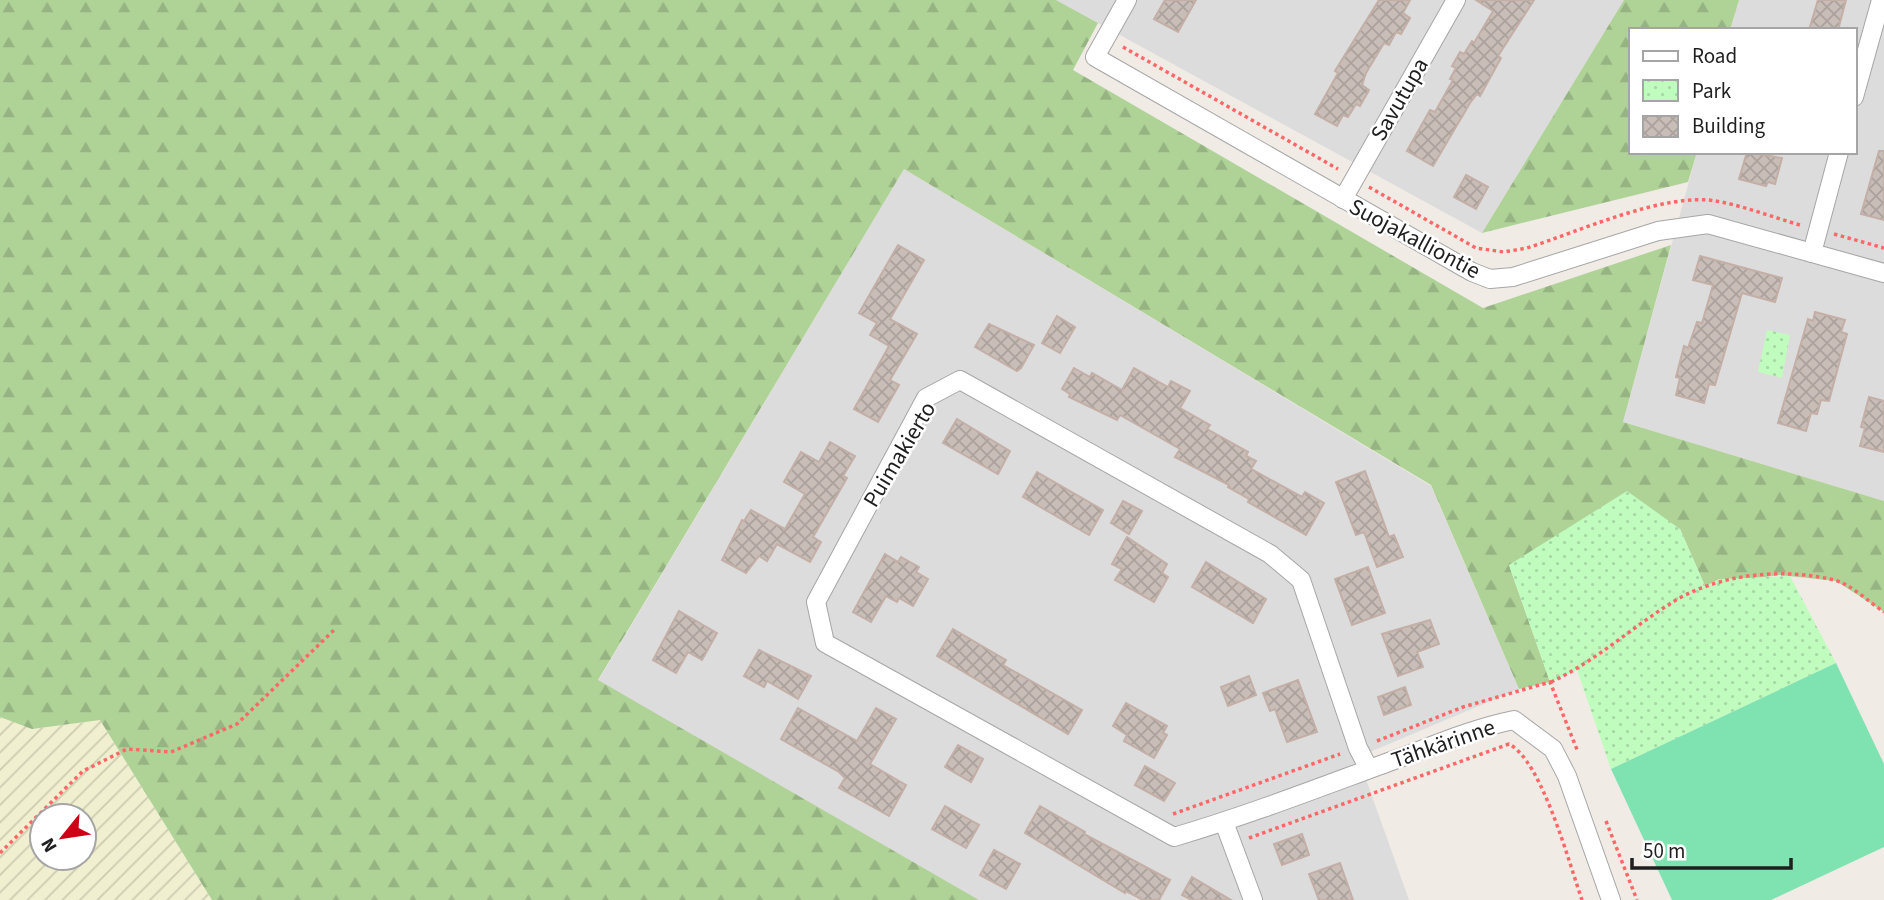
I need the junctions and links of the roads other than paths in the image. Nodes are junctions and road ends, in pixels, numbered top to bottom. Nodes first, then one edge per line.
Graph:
1 (1127, 0) edge
2 (1456, 0) edge
3 (1881, 0) edge
4 (1856, 90) edge
5 (1838, 154) edge
6 (1343, 199) junction
7 (1812, 253) junction
8 (1884, 273) edge
9 (1369, 769) junction
10 (1224, 822) junction
11 (1174, 837) joint
12 (1253, 900) edge
13 (1611, 900) edge

1 - 6 street, Suojakalliontie
2 - 6 street, Savutupa
3 - 4 street
5 - 7 street
6 - 7 street, Suojakalliontie
7 - 8 street, Suojakalliontie
9 - 10 street, Tähkärinne
9 - 11 street, Puimakierto
9 - 13 street, Tähkärinne
10 - 11 street, Tähkärinne
10 - 12 street

